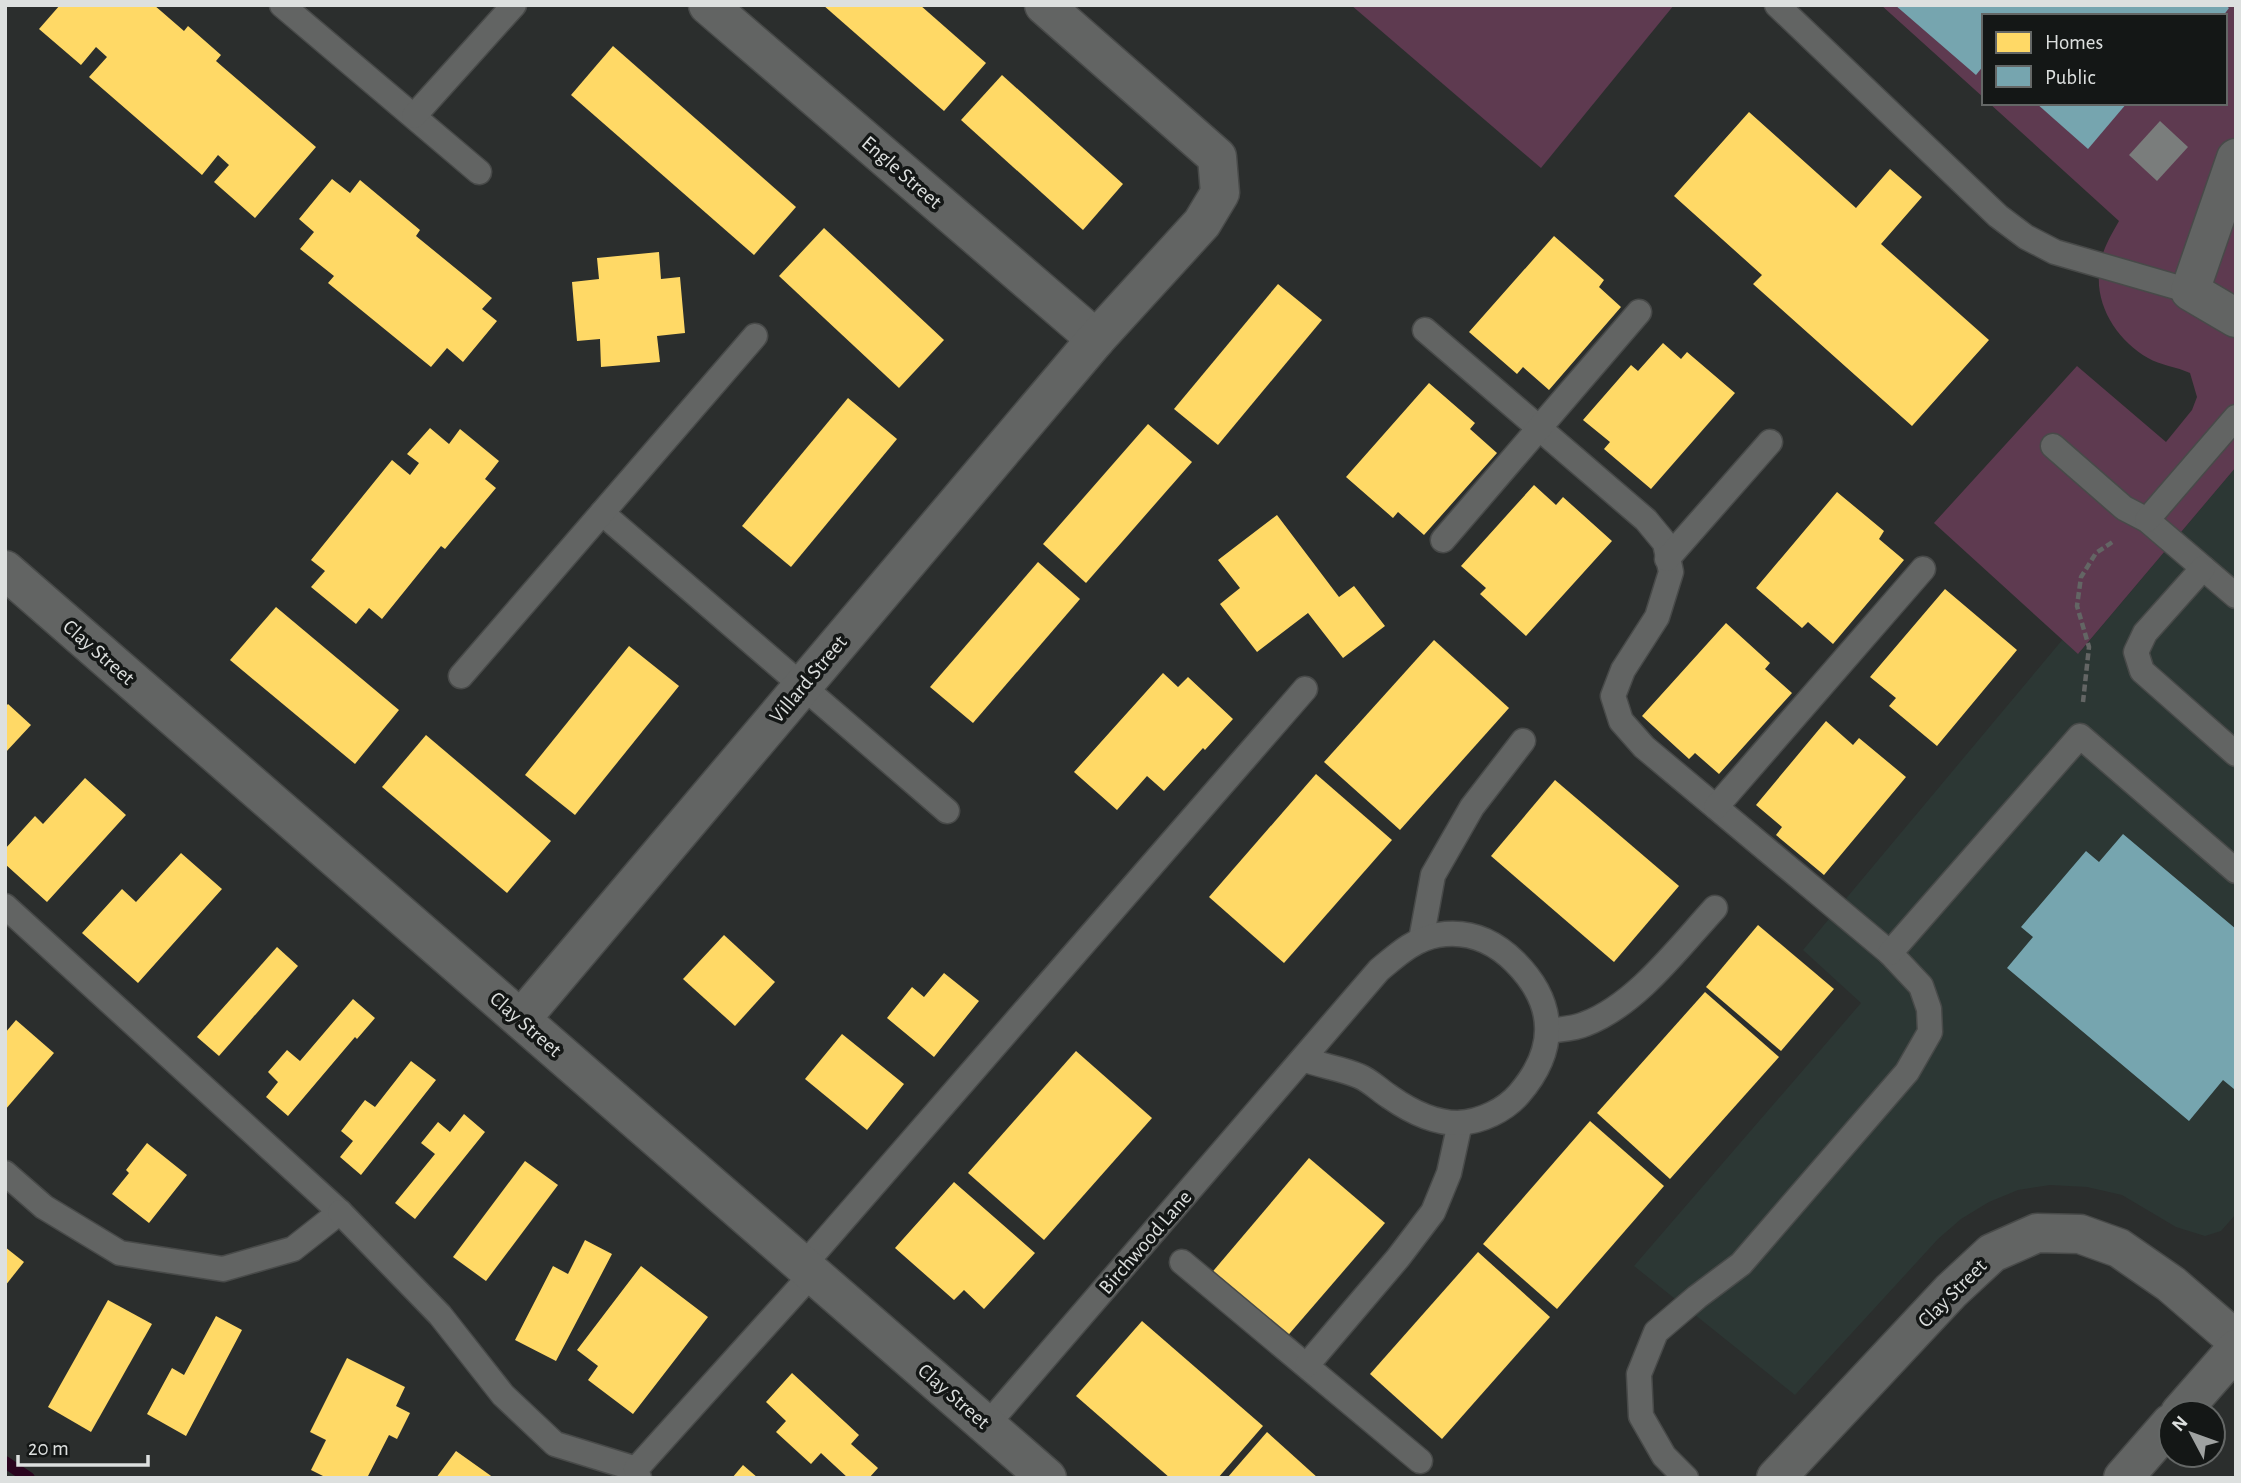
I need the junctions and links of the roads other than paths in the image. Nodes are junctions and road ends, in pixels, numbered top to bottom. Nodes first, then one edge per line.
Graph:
1 (282, 5) edge
2 (514, 5) edge
3 (708, 5) edge
4 (1044, 5) edge
5 (1777, 5) edge
6 (414, 116) junction
7 (2236, 158) edge
8 (479, 172) dead end
9 (2190, 291) junction
10 (1639, 313) dead end
11 (2236, 318) edge
12 (1425, 330) dead end
13 (755, 336) dead end
14 (1096, 339) junction
15 (2236, 417) edge
16 (1538, 427) junction
17 (1770, 442) dead end
18 (2053, 446) dead end
19 (602, 513) junction
20 (2147, 520) junction
21 (1443, 540) dead end
22 (1667, 559) junction
23 (2203, 568) junction
24 (1923, 569) dead end
25 (5, 570) edge
26 (2236, 596) edge
27 (461, 676) dead end
28 (804, 685) junction
29 (1305, 690) dead end
30 (1523, 741) dead end
31 (2236, 754) edge
32 (1716, 807) junction
33 (947, 811) dead end
34 (2236, 871) edge
35 (5, 906) edge
36 (1715, 908) dead end
37 (1421, 940) junction
38 (1890, 953) junction
39 (521, 1019) junction
40 (1548, 1031) junction
41 (1303, 1059) junction
42 (1460, 1123) junction
43 (5, 1173) edge
44 (340, 1212) junction
45 (1182, 1262) dead end
46 (807, 1270) junction
47 (2236, 1340) edge
48 (2236, 1349) edge
49 (1307, 1365) junction
50 (2192, 1399) edge
51 (987, 1424) junction
52 (2157, 1439) edge
53 (1420, 1461) dead end
54 (638, 1473) edge
55 (1047, 1478) edge
56 (1686, 1478) edge
57 (1776, 1478) edge
58 (2123, 1478) edge

1 - 6 lane
2 - 6 lane
3 - 14 street, Engle Street
4 - 14 street, Villard Street
5 - 9 lane
6 - 8 lane
7 - 9 street
9 - 11 street
10 - 16 lane
12 - 16 lane
13 - 19 lane
14 - 28 street, Villard Street
15 - 20 lane
16 - 21 lane
16 - 22 lane
17 - 22 lane
18 - 20 lane
19 - 27 lane
19 - 28 lane
20 - 23 lane
22 - 32 lane
23 - 26 lane
23 - 31 lane
24 - 32 lane
25 - 39 street, Clay Street
28 - 33 lane
28 - 39 street, Villard Street
29 - 46 lane
30 - 37 lane
32 - 38 lane
34 - 38 lane
35 - 44 lane
36 - 40 lane
37 - 40 lane, Birchwood Lane
37 - 41 lane, Birchwood Lane
38 - 56 lane
39 - 46 street, Clay Street
40 - 42 lane, Birchwood Lane
41 - 42 lane, Birchwood Lane
41 - 51 lane, Birchwood Lane
42 - 49 lane
43 - 44 lane
44 - 54 lane
45 - 49 lane
46 - 51 street, Clay Street
46 - 54 lane
47 - 57 street, Clay Street
48 - 50 street
49 - 53 lane
51 - 55 street, Clay Street
52 - 58 street

